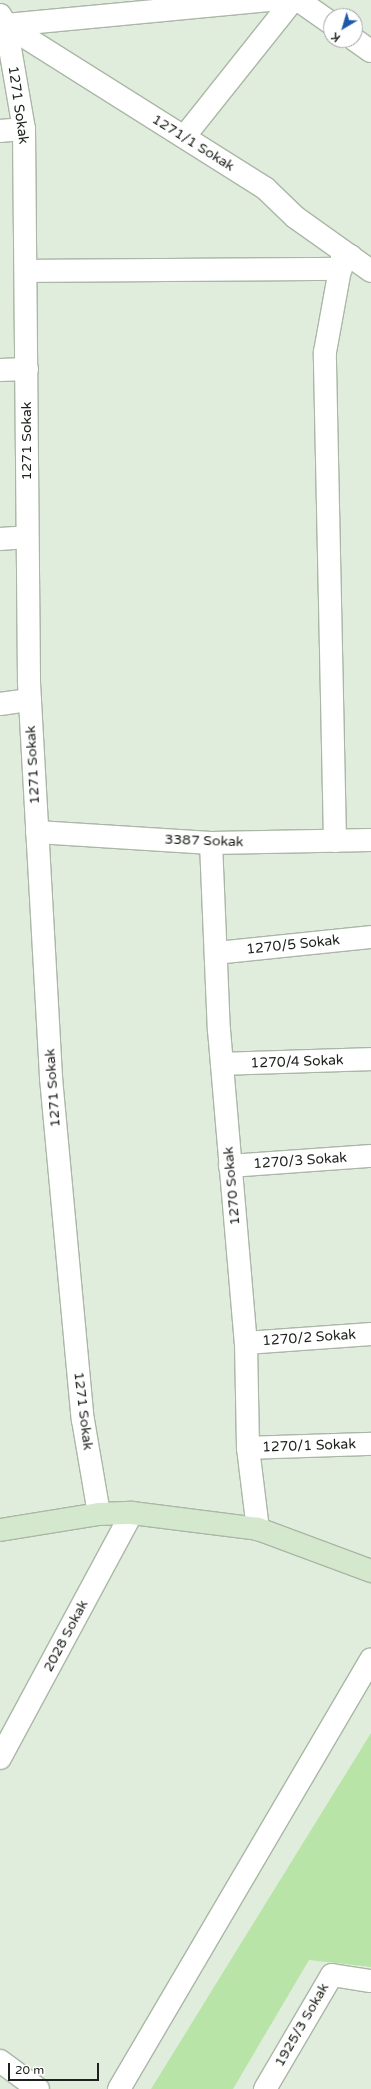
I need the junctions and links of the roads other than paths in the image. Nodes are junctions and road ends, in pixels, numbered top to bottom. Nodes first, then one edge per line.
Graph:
1 (272, 0) edge
2 (293, 0) edge
3 (298, 0) edge
4 (323, 17) edge
5 (3, 20) edge
6 (24, 129) junction
7 (0, 131) edge
8 (184, 137) junction
9 (346, 263) junction
10 (26, 270) junction
11 (371, 271) edge
12 (27, 369) junction
13 (0, 370) edge
14 (27, 537) junction
15 (0, 539) edge
16 (30, 700) junction
17 (0, 704) edge
18 (37, 832) junction
19 (371, 840) edge
20 (335, 841) junction
21 (211, 843) junction
22 (371, 937) edge
23 (216, 953) junction
24 (371, 1059) edge
25 (222, 1064) junction
26 (371, 1156) edge
27 (230, 1166) junction
28 (371, 1334) edge
29 (246, 1343) junction
30 (371, 1444) edge
31 (248, 1448) junction
32 (132, 1513) junction
33 (99, 1514) junction
34 (258, 1529) junction
35 (0, 1530) edge
36 (371, 1571) edge
37 (371, 1659) edge
38 (0, 1757) edge
39 (371, 1981) edge
40 (0, 2061) edge
41 (38, 2089) edge
42 (119, 2089) edge
43 (265, 2089) edge

1 - 5 street
2 - 8 street
3 - 4 street
5 - 6 street, 1271 Sokak
5 - 8 street, 1271/1 Sokak
6 - 7 street
6 - 10 street, 1271 Sokak
8 - 9 street, 1271/1 Sokak
9 - 10 street
9 - 11 street, 1271/1 Sokak
9 - 20 street
10 - 12 street, 1271 Sokak
12 - 13 street
12 - 14 street, 1271 Sokak
14 - 15 street
14 - 16 street, 1271 Sokak
16 - 17 street
16 - 18 street, 1271 Sokak
18 - 21 street, 3387 Sokak
18 - 33 street, 1271 Sokak
19 - 20 street, 3387 Sokak
20 - 21 street, 3387 Sokak
21 - 23 street, 1270 Sokak
22 - 23 street, 1270/5 Sokak
23 - 25 street, 1270 Sokak
24 - 25 street, 1270/4 Sokak
25 - 27 street, 1270 Sokak
26 - 27 street, 1270/3 Sokak
27 - 29 street, 1270 Sokak
28 - 29 street, 1270/2 Sokak
29 - 31 street, 1270 Sokak
30 - 31 street, 1270/1 Sokak
31 - 34 street, 1270 Sokak
32 - 33 main road
32 - 34 main road
32 - 38 street, 2028 Sokak
33 - 35 main road
34 - 36 main road
37 - 42 street
39 - 43 street, 1925/3 Sokak
40 - 41 street

